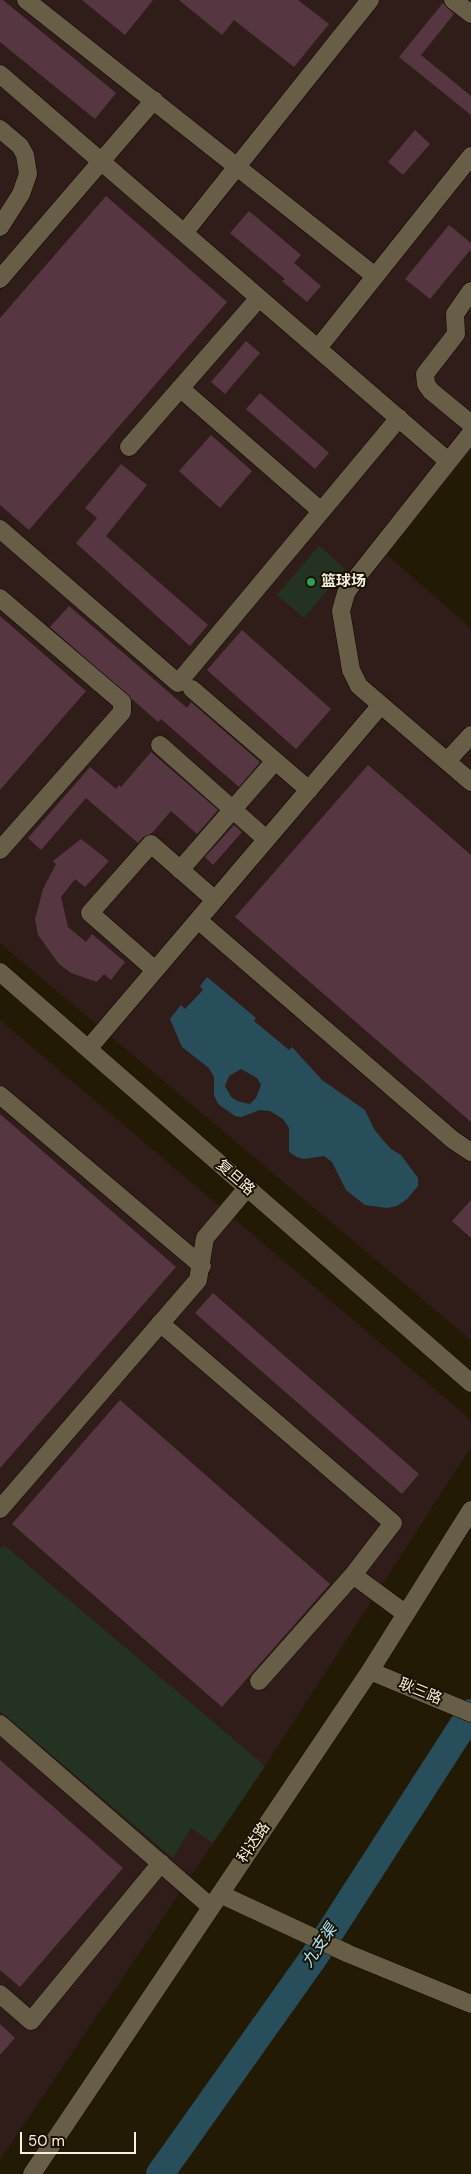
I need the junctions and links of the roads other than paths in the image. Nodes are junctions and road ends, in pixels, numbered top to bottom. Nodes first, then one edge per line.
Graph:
1 (26, 0) edge
2 (370, 0) edge
3 (453, 0) edge
4 (471, 14) edge
5 (0, 74) edge
6 (154, 100) junction
7 (0, 129) edge
8 (471, 156) edge
9 (102, 162) junction
10 (237, 166) junction
11 (0, 227) edge
12 (184, 233) junction
13 (375, 276) junction
14 (0, 279) edge
15 (471, 291) edge
16 (259, 298) junction
17 (318, 348) junction
18 (180, 388) junction
19 (399, 418) junction
20 (471, 424) edge
21 (471, 433) edge
22 (129, 446) dead end
23 (448, 461) junction
24 (321, 511) junction
25 (0, 529) edge
26 (0, 598) edge
27 (192, 689) dead end
28 (380, 705) junction
29 (471, 735) edge
30 (160, 745) dead end
31 (275, 761) junction
32 (447, 761) junction
33 (471, 782) edge
34 (309, 790) junction
35 (233, 810) junction
36 (266, 839) junction
37 (0, 850) edge
38 (180, 870) junction
39 (214, 900) junction
40 (198, 920) junction
41 (155, 970) junction
42 (0, 972) edge
43 (88, 1049) junction
44 (0, 1095) edge
45 (471, 1152) edge
46 (247, 1188) junction
47 (202, 1266) junction
48 (160, 1323) junction
49 (471, 1383) edge
50 (0, 1509) edge
51 (471, 1510) edge
52 (352, 1575) junction
53 (406, 1614) junction
54 (370, 1671) junction
55 (259, 1682) dead end
56 (471, 1713) edge
57 (0, 1724) edge
58 (161, 1863) junction
59 (216, 1900) junction
60 (0, 1994) edge
61 (471, 2004) edge
62 (32, 2174) edge

1 - 6 street
2 - 10 street
3 - 4 street
5 - 9 street
6 - 9 street
6 - 10 street
7 - 11 street
8 - 13 street
9 - 12 street
9 - 14 street
10 - 12 street
10 - 13 street
12 - 16 street
13 - 17 street
15 - 20 street
16 - 17 street
16 - 18 street
17 - 19 street
18 - 22 street
18 - 24 street
19 - 23 street
19 - 24 street
21 - 23 street
23 - 28 street
24 - 25 street
26 - 37 street
27 - 31 street
28 - 32 street
28 - 34 street
29 - 32 street
30 - 35 street
31 - 34 street
31 - 35 street
32 - 33 street
34 - 36 street
35 - 36 street
35 - 38 street
36 - 39 street
38 - 39 street
38 - 41 street
39 - 40 street
40 - 41 street
40 - 45 street
41 - 43 street
42 - 43 street, 复旦路
43 - 46 street, 复旦路
44 - 47 street
46 - 47 street
46 - 49 street, 复旦路
47 - 48 street
48 - 50 street
48 - 52 street
51 - 53 street, 科达路
52 - 53 street
52 - 55 street
53 - 54 street, 科达路
54 - 56 street, 耿三路
54 - 59 street, 科达路
57 - 58 street
58 - 59 street
58 - 60 street
59 - 61 street
59 - 62 street, 科达路

